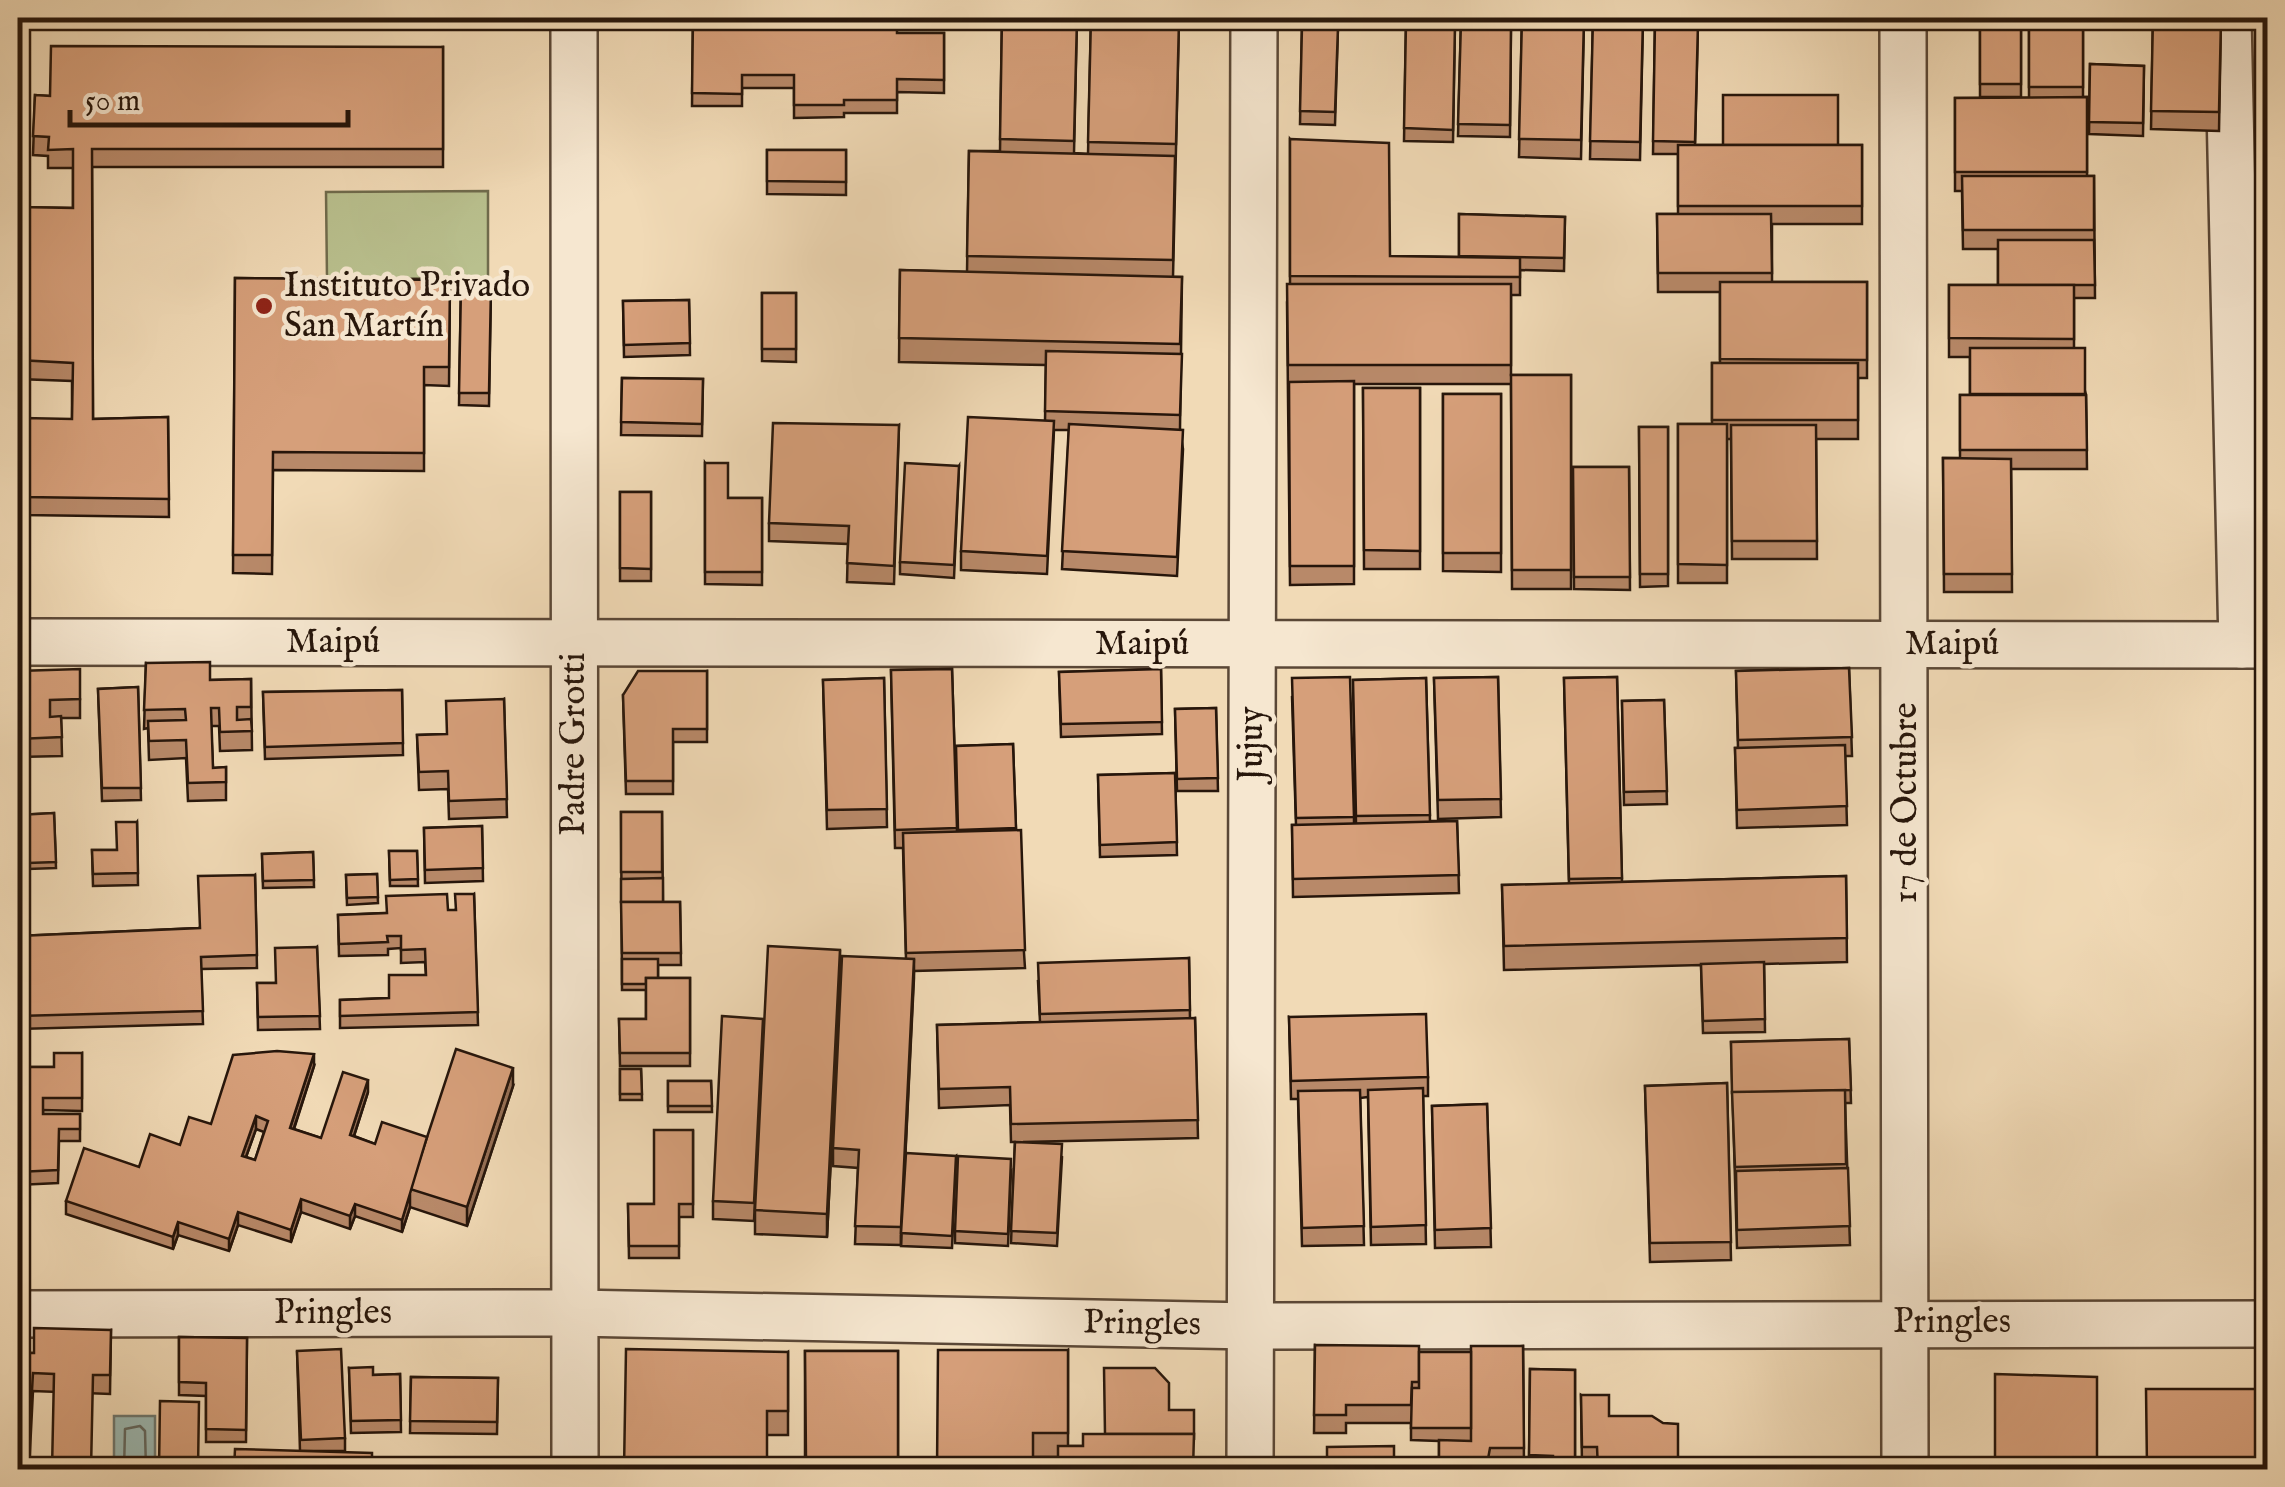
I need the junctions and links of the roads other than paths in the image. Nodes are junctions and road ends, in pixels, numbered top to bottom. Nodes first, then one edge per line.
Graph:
1 (574, 18) edge
2 (1254, 18) edge
3 (1903, 18) edge
4 (2228, 18) edge
5 (18, 642) edge
6 (574, 643) junction
7 (1252, 644) junction
8 (1906, 644) junction
9 (2255, 645) edge
10 (574, 1313) junction
11 (18, 1314) edge
12 (1905, 1322) junction
13 (2268, 1324) edge
14 (1251, 1326) junction
15 (574, 1470) edge
16 (1250, 1470) edge
17 (1905, 1470) edge

1 - 6 street, Padre Grotti
2 - 7 street, Jujuy
3 - 8 street, 17 de Octubre
4 - 9 street
5 - 6 street, Maipú
6 - 7 street, Maipú
6 - 10 street, Padre Grotti
7 - 8 street, Maipú
7 - 14 street, Jujuy
8 - 9 street, Maipú
8 - 12 street, 17 de Octubre
10 - 11 street, Pringles
10 - 14 street, Pringles
10 - 15 street, Padre Grotti
12 - 13 street, Pringles
12 - 14 street, Pringles
12 - 17 street, 17 de Octubre
14 - 16 street, Jujuy

